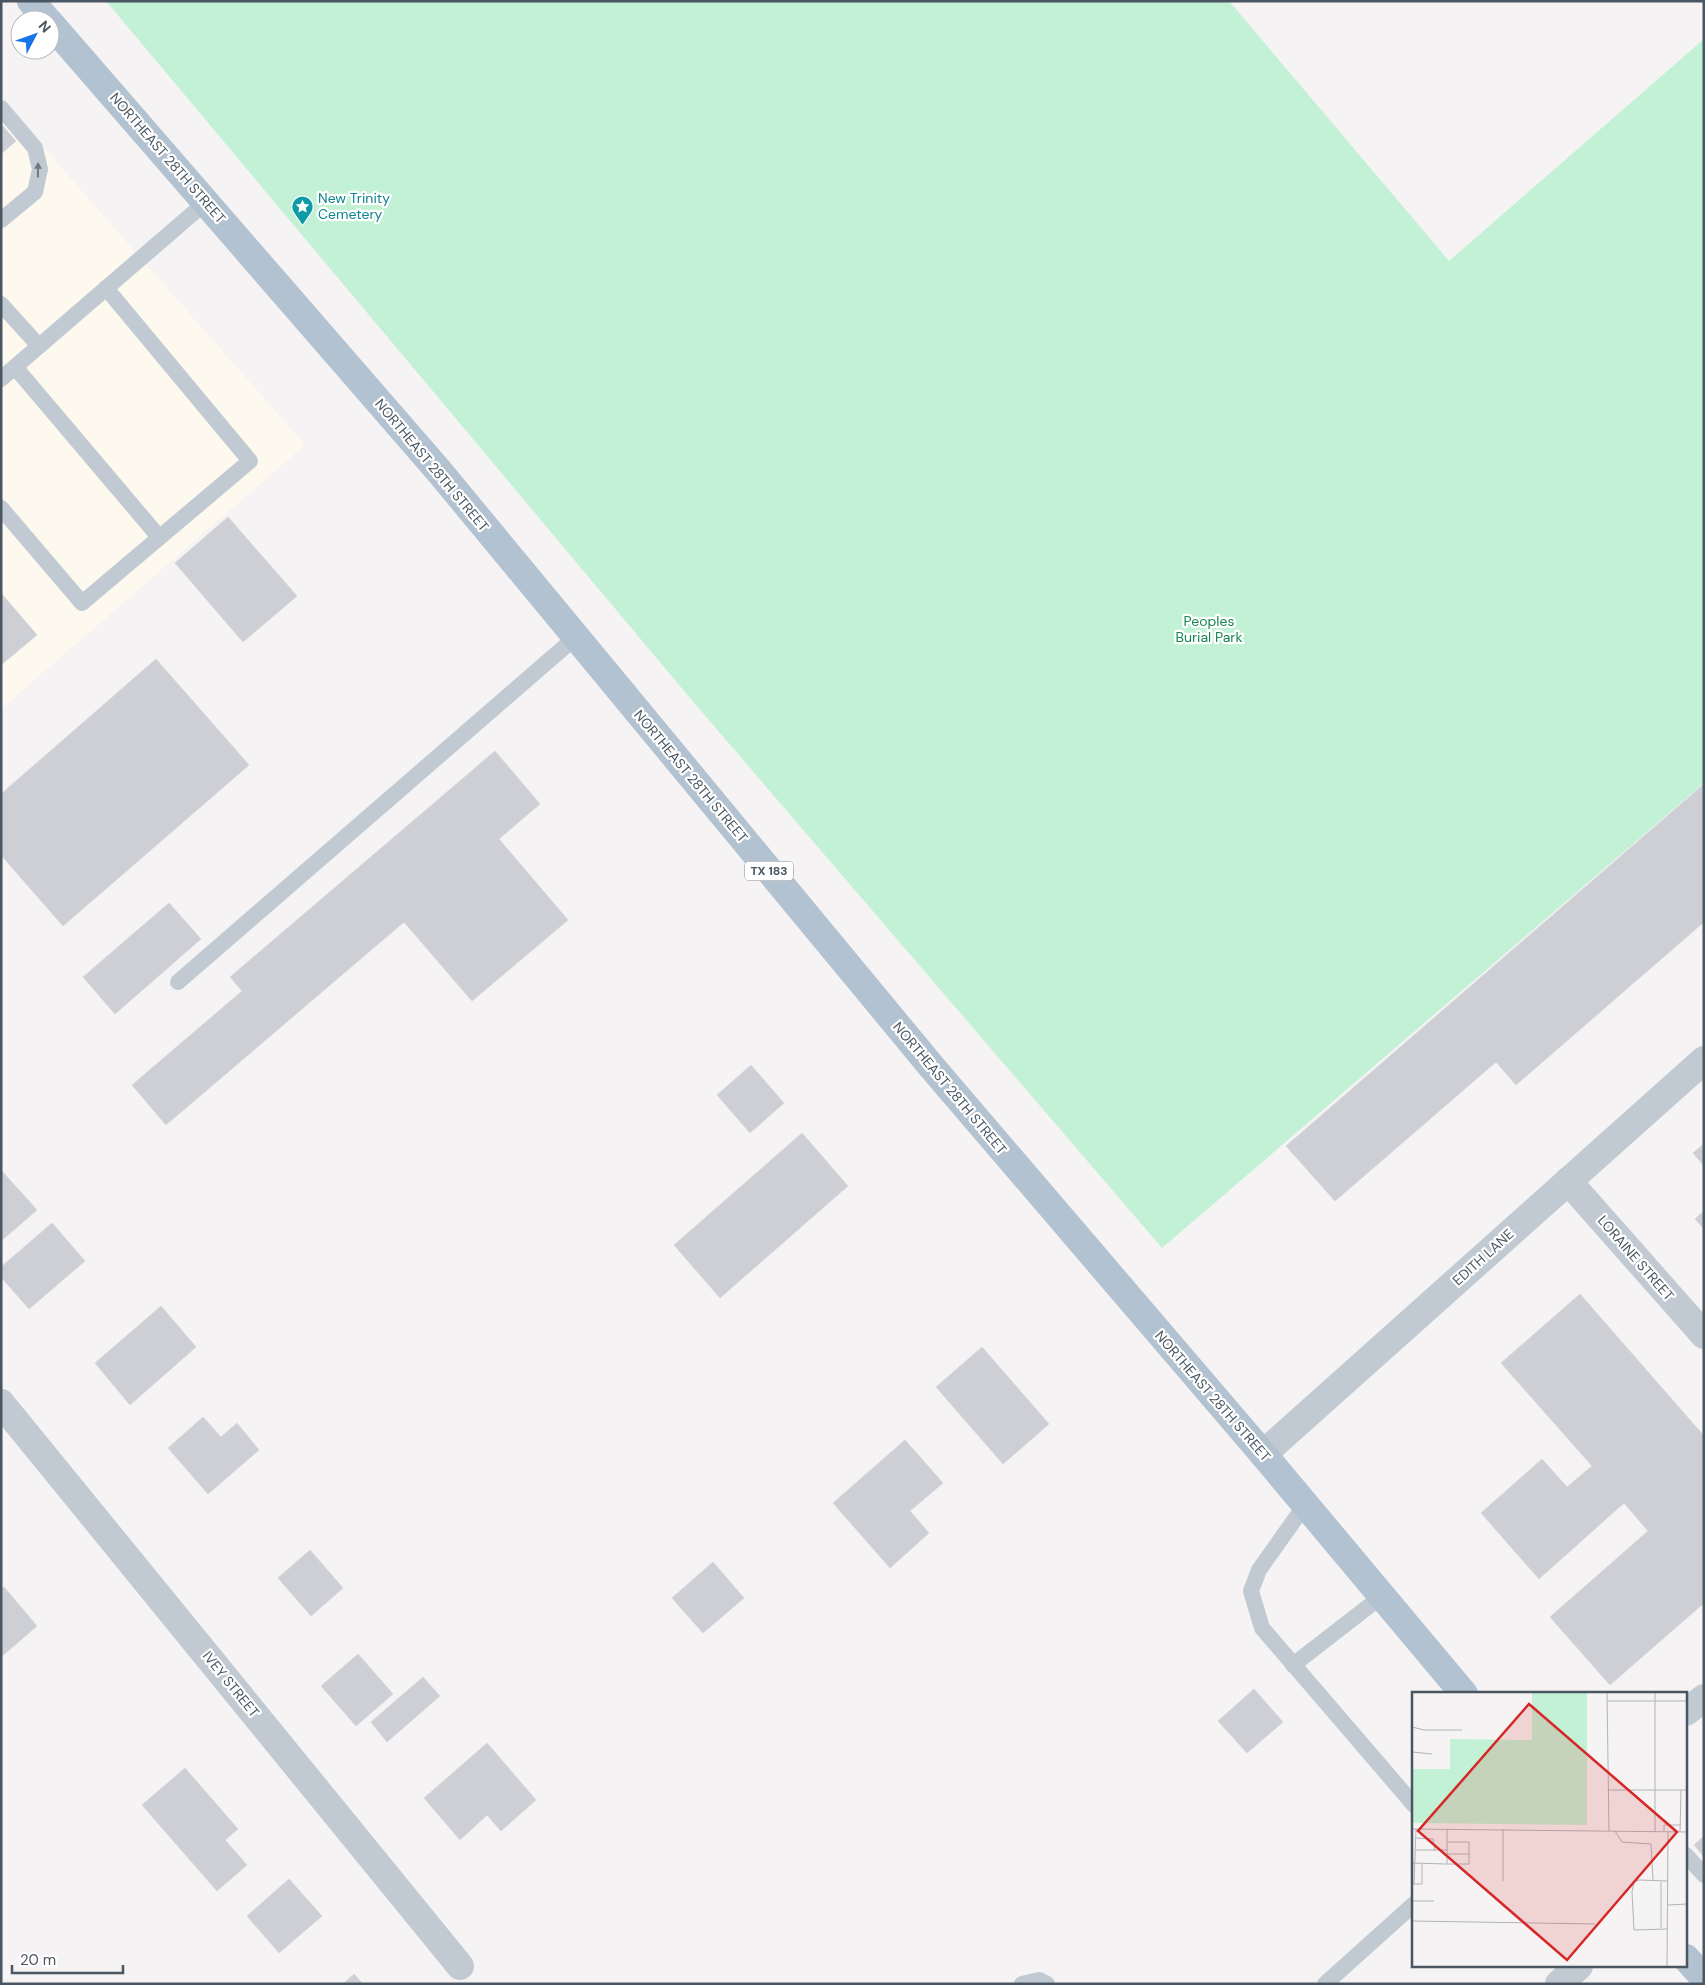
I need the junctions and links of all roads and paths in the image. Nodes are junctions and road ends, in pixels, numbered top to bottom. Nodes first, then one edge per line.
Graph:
1 (60, 34) edge
2 (1, 108) edge
3 (206, 202) junction
4 (1, 220) edge
5 (106, 288) junction
6 (1, 304) edge
7 (39, 346) junction
8 (15, 367) junction
9 (1, 379) edge
10 (1, 508) edge
11 (160, 538) junction
12 (576, 637) junction
13 (178, 982) dead end
14 (1704, 1060) edge
15 (1568, 1181) junction
16 (1704, 1335) edge
17 (1, 1403) edge
18 (1263, 1454) junction
19 (1305, 1505) junction
20 (1382, 1596) junction
21 (1293, 1665) junction
22 (1462, 1692) edge
23 (1704, 1698) edge
24 (1688, 1710) edge
25 (1412, 1804) edge
26 (1688, 1857) edge
27 (1704, 1875) edge
28 (1412, 1906) edge
29 (1688, 1960) edge
30 (460, 1966) dead end
31 (1577, 1968) edge
32 (1704, 1978) edge
33 (1022, 1984) edge
34 (1047, 1984) edge
35 (1325, 1984) edge
36 (1559, 1984) edge

1 - 3 main road, NORTHEAST 28TH STREET / TX 183
4 -> 2 lane
3 - 5 lane
3 - 12 main road, NORTHEAST 28TH STREET / TX 183
5 - 7 lane
5 - 11 lane
6 - 7 lane
7 - 8 lane
8 - 9 lane
8 - 11 lane
10 - 11 lane
12 - 13 lane
12 - 18 main road, NORTHEAST 28TH STREET / TX 183
14 - 15 street, EDITH LANE
15 - 16 street, LORAINE STREET
15 - 18 street, EDITH LANE
17 - 30 street, IVEY STREET
18 - 19 main road, NORTHEAST 28TH STREET / TX 183
19 - 20 main road, NORTHEAST 28TH STREET / TX 183
19 - 21 lane
20 - 21 lane
20 - 22 main road, NORTHEAST 28TH STREET / TX 183
21 - 25 lane
23 - 24 street
26 - 27 lane
28 - 35 lane
29 - 32 main road
31 - 36 street
33 - 34 lane

